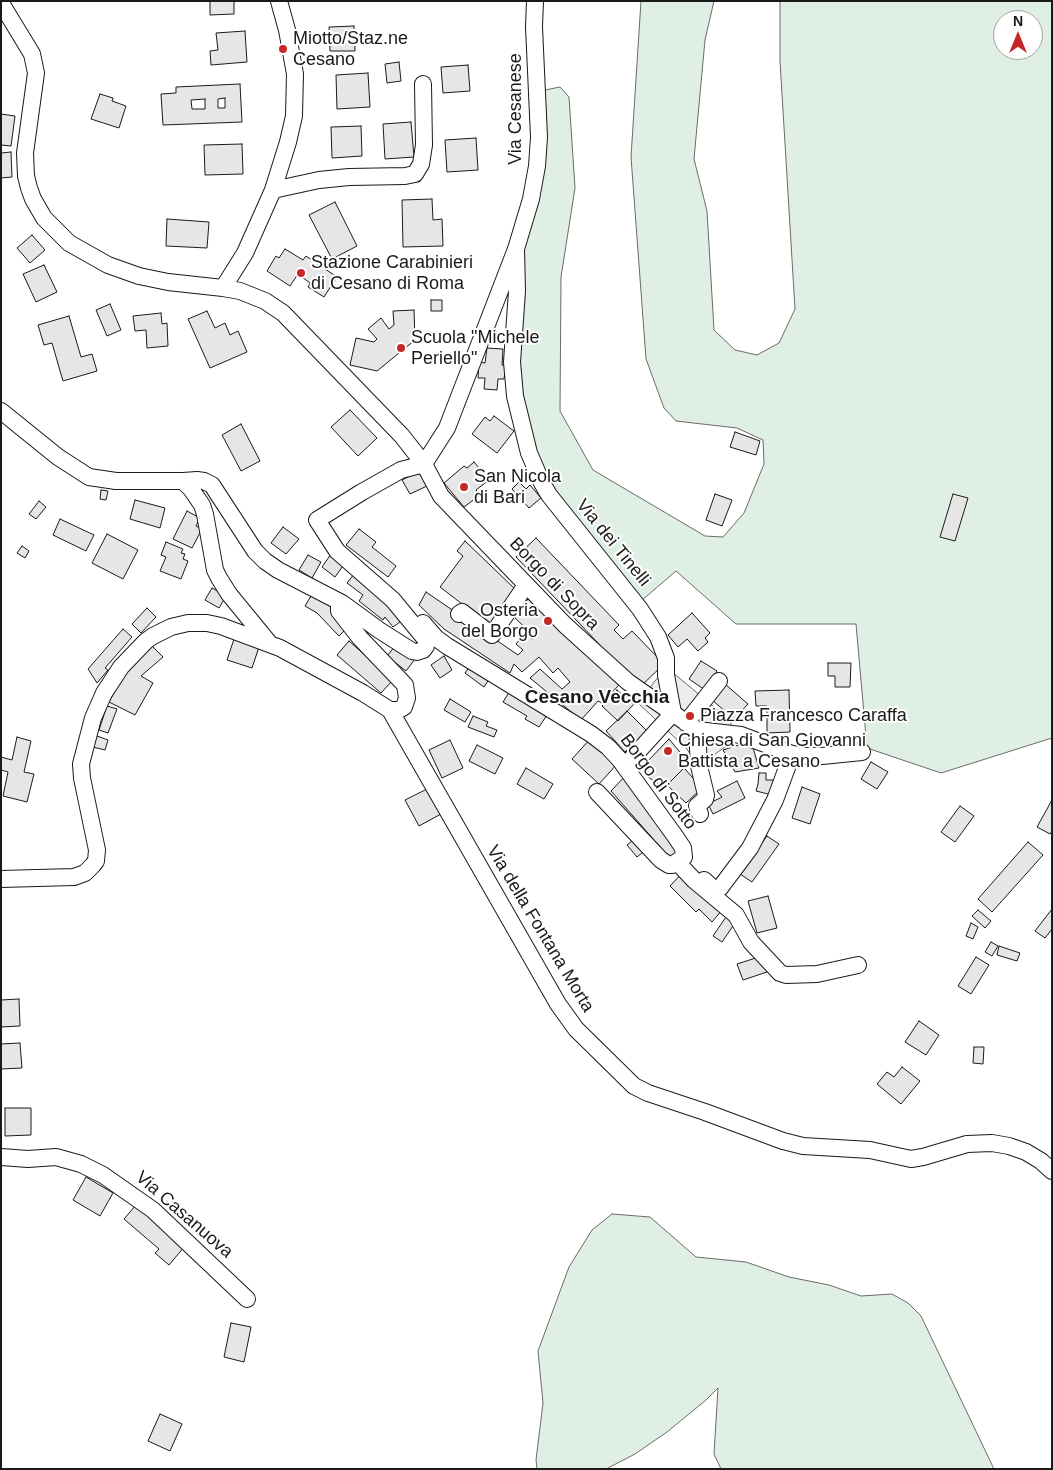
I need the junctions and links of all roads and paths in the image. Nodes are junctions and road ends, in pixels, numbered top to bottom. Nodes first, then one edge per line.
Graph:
1 (279, 1) edge
2 (535, 1) edge
3 (1, 3) edge
4 (423, 84) dead end
5 (273, 190) junction
6 (516, 249) junction
7 (223, 288) junction
8 (1, 411) edge
9 (424, 464) junction
10 (183, 481) junction
11 (526, 585) junction
12 (394, 600) junction
13 (342, 604) junction
14 (459, 614) dead end
15 (270, 644) junction
16 (719, 681) dead end
17 (390, 710) junction
18 (685, 722) junction
19 (862, 752) dead end
20 (792, 754) junction
21 (625, 766) junction
22 (597, 792) dead end
23 (700, 814) dead end
24 (681, 859) junction
25 (1, 879) edge
26 (858, 965) dead end
27 (1, 1157) edge
28 (1052, 1171) edge
29 (248, 1299) dead end

1 - 5 street
2 - 6 street, Via Cesanese
3 - 7 street, Borgo di Sopra
4 - 5 street
5 - 7 street
6 - 9 street, Via Cesanese
6 - 18 street, Via dei Tinelli
7 - 9 street, Borgo di Sopra
8 - 10 street
9 - 11 street, Borgo di Sopra
9 - 12 street, Borgo di Sotto
10 - 13 street
10 - 15 street
11 - 14 street
11 - 18 street, Borgo di Sopra
12 - 13 street
12 - 21 street, Borgo di Sotto
13 - 17 street
15 - 17 street
15 - 25 street
16 - 18 street
17 - 28 street, Via della Fontana Morta
18 - 20 street
18 - 21 street
18 - 23 street, Via dei Tinelli
19 - 20 street
20 - 24 street
21 - 24 street, Borgo di Sotto
22 - 24 street
24 - 26 street
27 - 29 street, Via Casanuova

